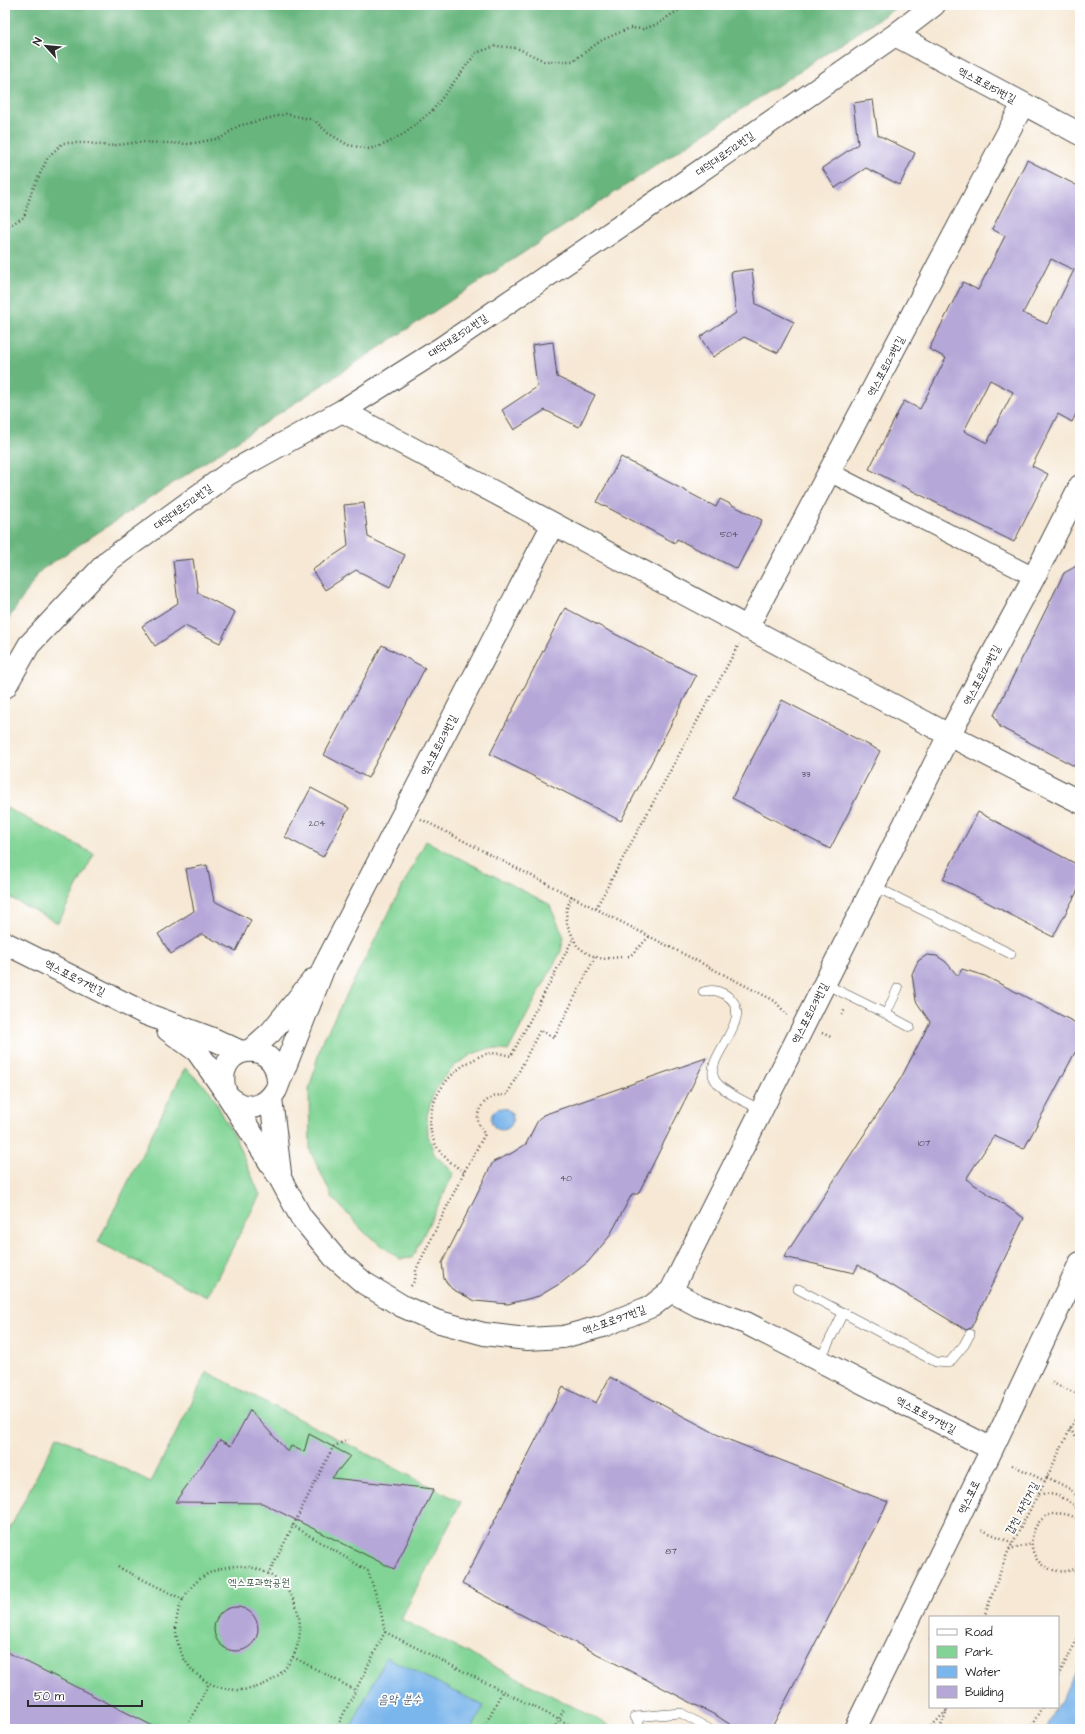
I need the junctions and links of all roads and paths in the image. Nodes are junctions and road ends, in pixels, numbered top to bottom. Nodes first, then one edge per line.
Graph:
1 (688, 5) edge
2 (934, 5) edge
3 (895, 35) junction
4 (1023, 104) junction
5 (1080, 134) edge
6 (5, 228) edge
7 (342, 411) junction
8 (829, 472) junction
9 (1080, 486) edge
10 (554, 524) junction
11 (1034, 577) junction
12 (747, 628) junction
13 (5, 687) edge
14 (949, 735) junction
15 (1080, 802) edge
16 (417, 817) dead end
17 (874, 886) junction
18 (572, 896) junction
19 (596, 908) junction
20 (650, 936) junction
21 (573, 939) junction
22 (5, 943) edge
23 (1011, 954) dead end
24 (595, 957) junction
25 (324, 967) junction
26 (825, 984) junction
27 (898, 988) dead end
28 (703, 992) dead end
29 (845, 1009) dead end
30 (146, 1014) junction
31 (886, 1014) junction
32 (787, 1015) dead end
33 (842, 1015) dead end
34 (910, 1027) dead end
35 (822, 1033) dead end
36 (831, 1037) dead end
37 (246, 1051) junction
38 (275, 1089) junction
39 (227, 1094) junction
40 (762, 1110) junction
41 (464, 1172) junction
42 (282, 1180) junction
43 (1080, 1263) edge
44 (411, 1286) dead end
45 (798, 1289) dead end
46 (671, 1291) junction
47 (843, 1312) junction
48 (970, 1334) dead end
49 (820, 1360) junction
50 (1052, 1383) dead end
51 (1080, 1395) edge
52 (1080, 1409) edge
53 (1070, 1429) junction
54 (348, 1439) dead end
55 (1080, 1443) edge
56 (992, 1449) junction
57 (1012, 1465) dead end
58 (1047, 1477) junction
59 (1045, 1481) junction
60 (1038, 1494) junction
61 (1080, 1501) edge
62 (1080, 1512) edge
63 (1080, 1520) edge
64 (292, 1525) junction
65 (982, 1530) dead end
66 (1013, 1543) junction
67 (1032, 1544) junction
68 (1009, 1549) junction
69 (1080, 1566) edge
70 (118, 1567) dead end
71 (268, 1575) junction
72 (184, 1600) junction
73 (984, 1616) edge
74 (385, 1632) junction
75 (1080, 1634) edge
76 (293, 1657) junction
77 (1059, 1674) edge
78 (209, 1683) junction
79 (356, 1690) junction
80 (503, 1690) junction
81 (947, 1708) edge
82 (1041, 1708) edge
83 (564, 1710) dead end
84 (559, 1719) junction
85 (186, 1729) edge
86 (336, 1729) edge
87 (483, 1729) edge
88 (554, 1729) edge
89 (578, 1729) edge
90 (642, 1729) edge
91 (709, 1729) edge
92 (855, 1729) edge
93 (929, 1729) edge
94 (940, 1729) edge
95 (1030, 1729) edge

1 - 6 path
2 - 3 street, 대덕대로512번길
3 - 4 street, 엑스포로151번길
3 - 7 street, 대덕대로512번길
4 - 5 street, 엑스포로151번길
4 - 8 street, 엑스포로123번길
7 - 10 street
7 - 13 street, 대덕대로512번길
8 - 11 street
8 - 12 street, 엑스포로123번길
9 - 11 street, 엑스포로123번길
10 - 12 street
10 - 25 street, 엑스포로123번길
11 - 14 street, 엑스포로123번길
12 - 14 street
12 - 19 path
14 - 15 street
14 - 17 street, 엑스포로123번길
16 - 18 path
17 - 23 lane
17 - 26 street, 엑스포로123번길
18 - 19 path
18 - 21 path
19 - 20 path
20 - 24 path
20 - 32 path
21 - 24 path
21 - 41 path
22 - 30 street, 엑스포로97번길
24 - 41 path
25 - 37 street
25 - 38 street
26 - 31 lane
26 - 40 street, 엑스포로123번길
27 - 31 lane
28 - 40 lane
29 - 33 path
30 - 37 street
30 - 39 street
31 - 34 lane
35 - 36 path
37 - 38 street
37 - 39 street
38 - 39 street
38 - 42 street
39 - 42 street
40 - 46 street, 엑스포로123번길
41 - 44 path
42 - 46 street, 엑스포로97번길
43 - 56 street, 엑스포로
45 - 47 lane
46 - 49 street, 엑스포로97번길
47 - 48 lane
47 - 49 lane
49 - 56 street, 엑스포로97번길
50 - 51 path
52 - 53 path, 갑천 자전거길
53 - 55 path
53 - 58 path, 갑천 자전거길
54 - 64 path
56 - 92 street, 엑스포로
57 - 59 path
58 - 59 path, 갑천 자전거길
58 - 61 path
59 - 60 path, 갑천 자전거길
60 - 62 path
60 - 66 path, 갑천 자전거길
63 - 67 path
64 - 71 path
64 - 74 path
65 - 66 path
66 - 68 path, 갑천 자전거길
67 - 68 path
67 - 69 path
68 - 73 path, 갑천 자전거길
70 - 72 path
71 - 72 path
71 - 76 path
72 - 78 path
74 - 79 path
74 - 80 path
75 - 77 path
76 - 78 path
76 - 79 path
78 - 85 path
79 - 86 path
80 - 84 path
80 - 87 path
81 - 93 path
81 - 94 path
82 - 95 path
83 - 84 path
84 - 88 path
84 - 89 path
90 - 91 lane

